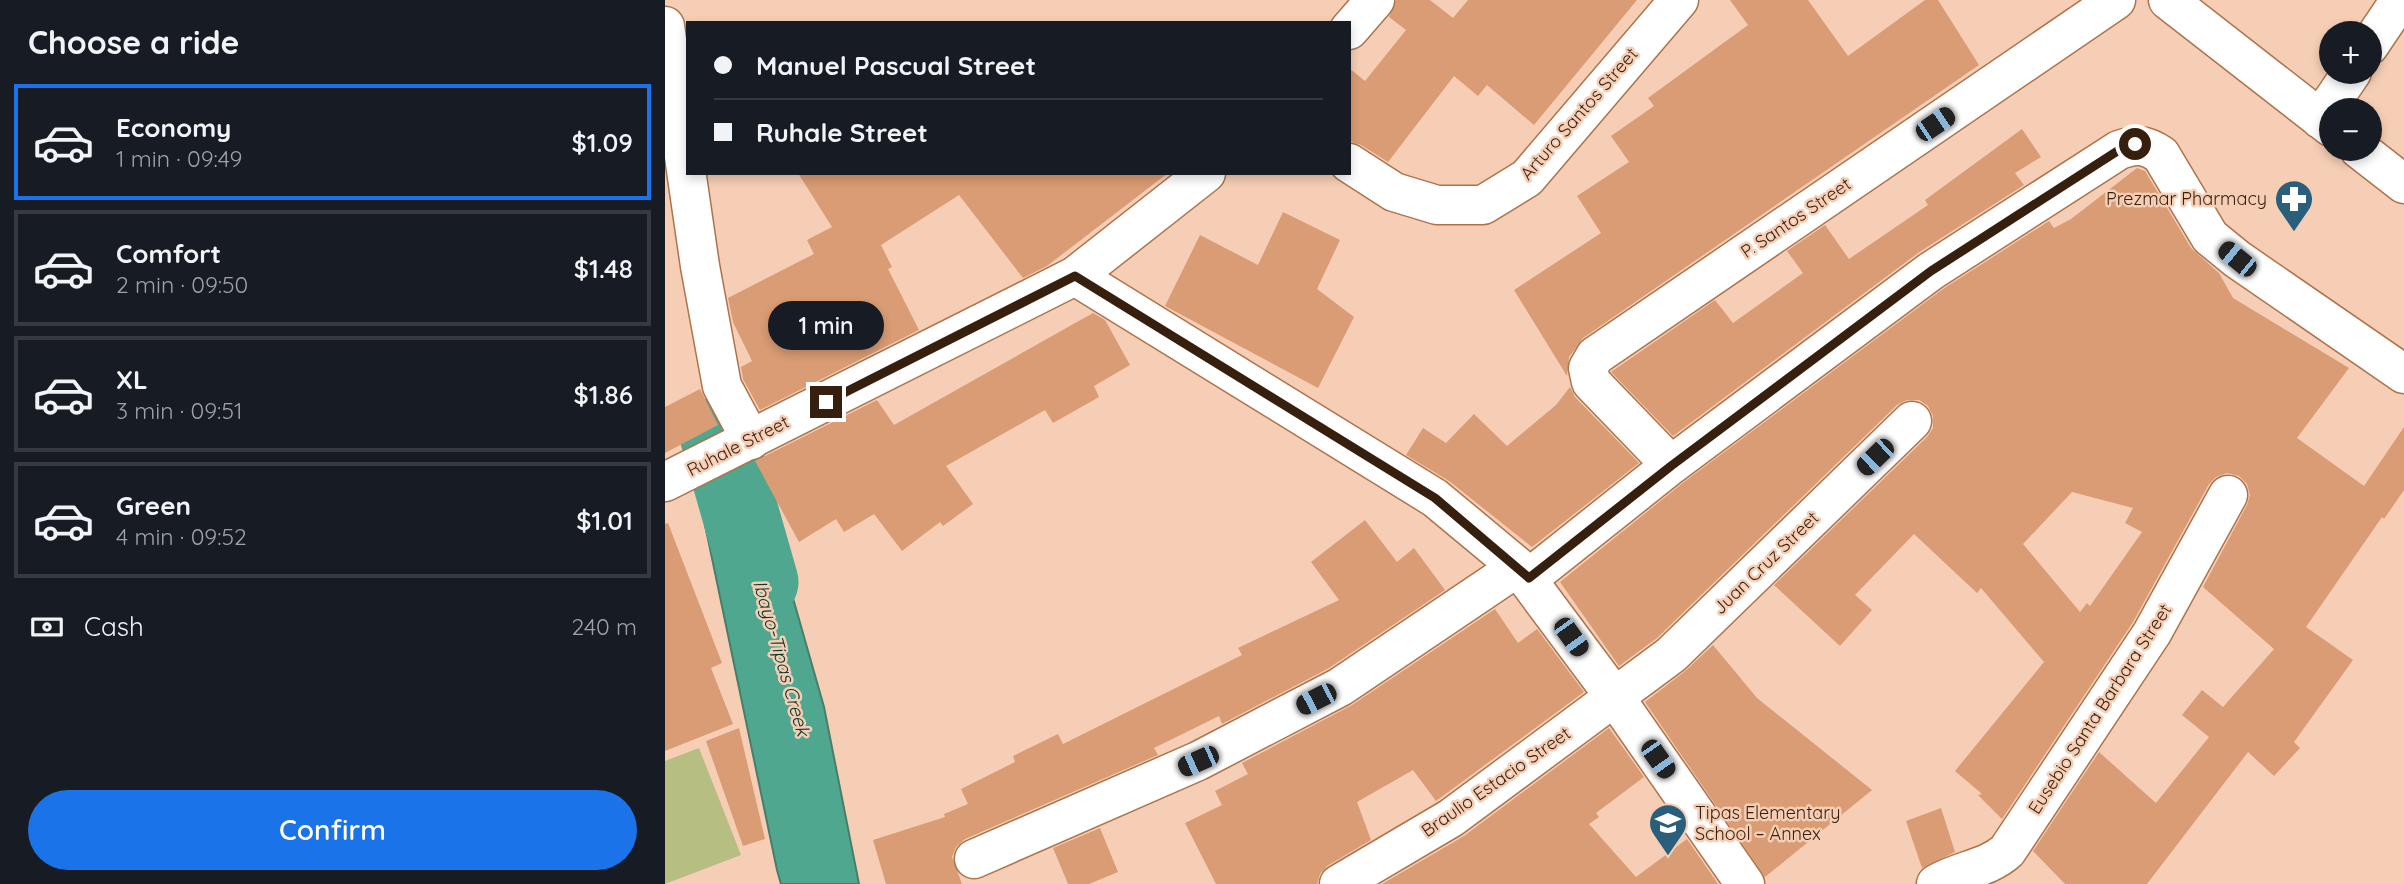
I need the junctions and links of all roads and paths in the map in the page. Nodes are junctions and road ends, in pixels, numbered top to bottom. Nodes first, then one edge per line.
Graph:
1 (1375, 0) edge
2 (1679, 0) edge
3 (2116, 0) edge
4 (2168, 0) edge
5 (2400, 0) edge
6 (665, 26) edge
7 (2382, 27) edge
8 (1351, 28) edge
9 (2319, 118) edge
10 (2374, 161) edge
11 (1351, 164) edge
12 (686, 170) edge
13 (687, 175) edge
14 (1203, 175) edge
15 (2404, 184) edge
16 (1075, 276) junction
17 (2404, 374) edge
18 (1912, 421) dead end
19 (748, 442) junction
20 (1671, 466) junction
21 (675, 478) edge
22 (2228, 495) dead end
23 (1524, 573) junction
24 (1614, 696) junction
25 (974, 859) dead end
26 (1339, 884) edge
27 (1745, 884) edge
28 (1936, 884) edge

1 - 8 street
2 - 11 street, Arturo Santos Street
3 - 20 street, P. Santos Street
4 - 9 street
5 - 7 street
6 - 12 street
10 - 15 street
13 - 19 street
14 - 16 street, Ruhale Street
16 - 19 street, Ruhale Street
16 - 23 street
17 - 20 street
18 - 24 street, Juan Cruz Street
19 - 21 street, Ruhale Street
20 - 23 street
22 - 28 street, Eusebio Santa Barbara Street
23 - 24 street
23 - 25 street
24 - 26 street, Braulio Estacio Street
24 - 27 street

